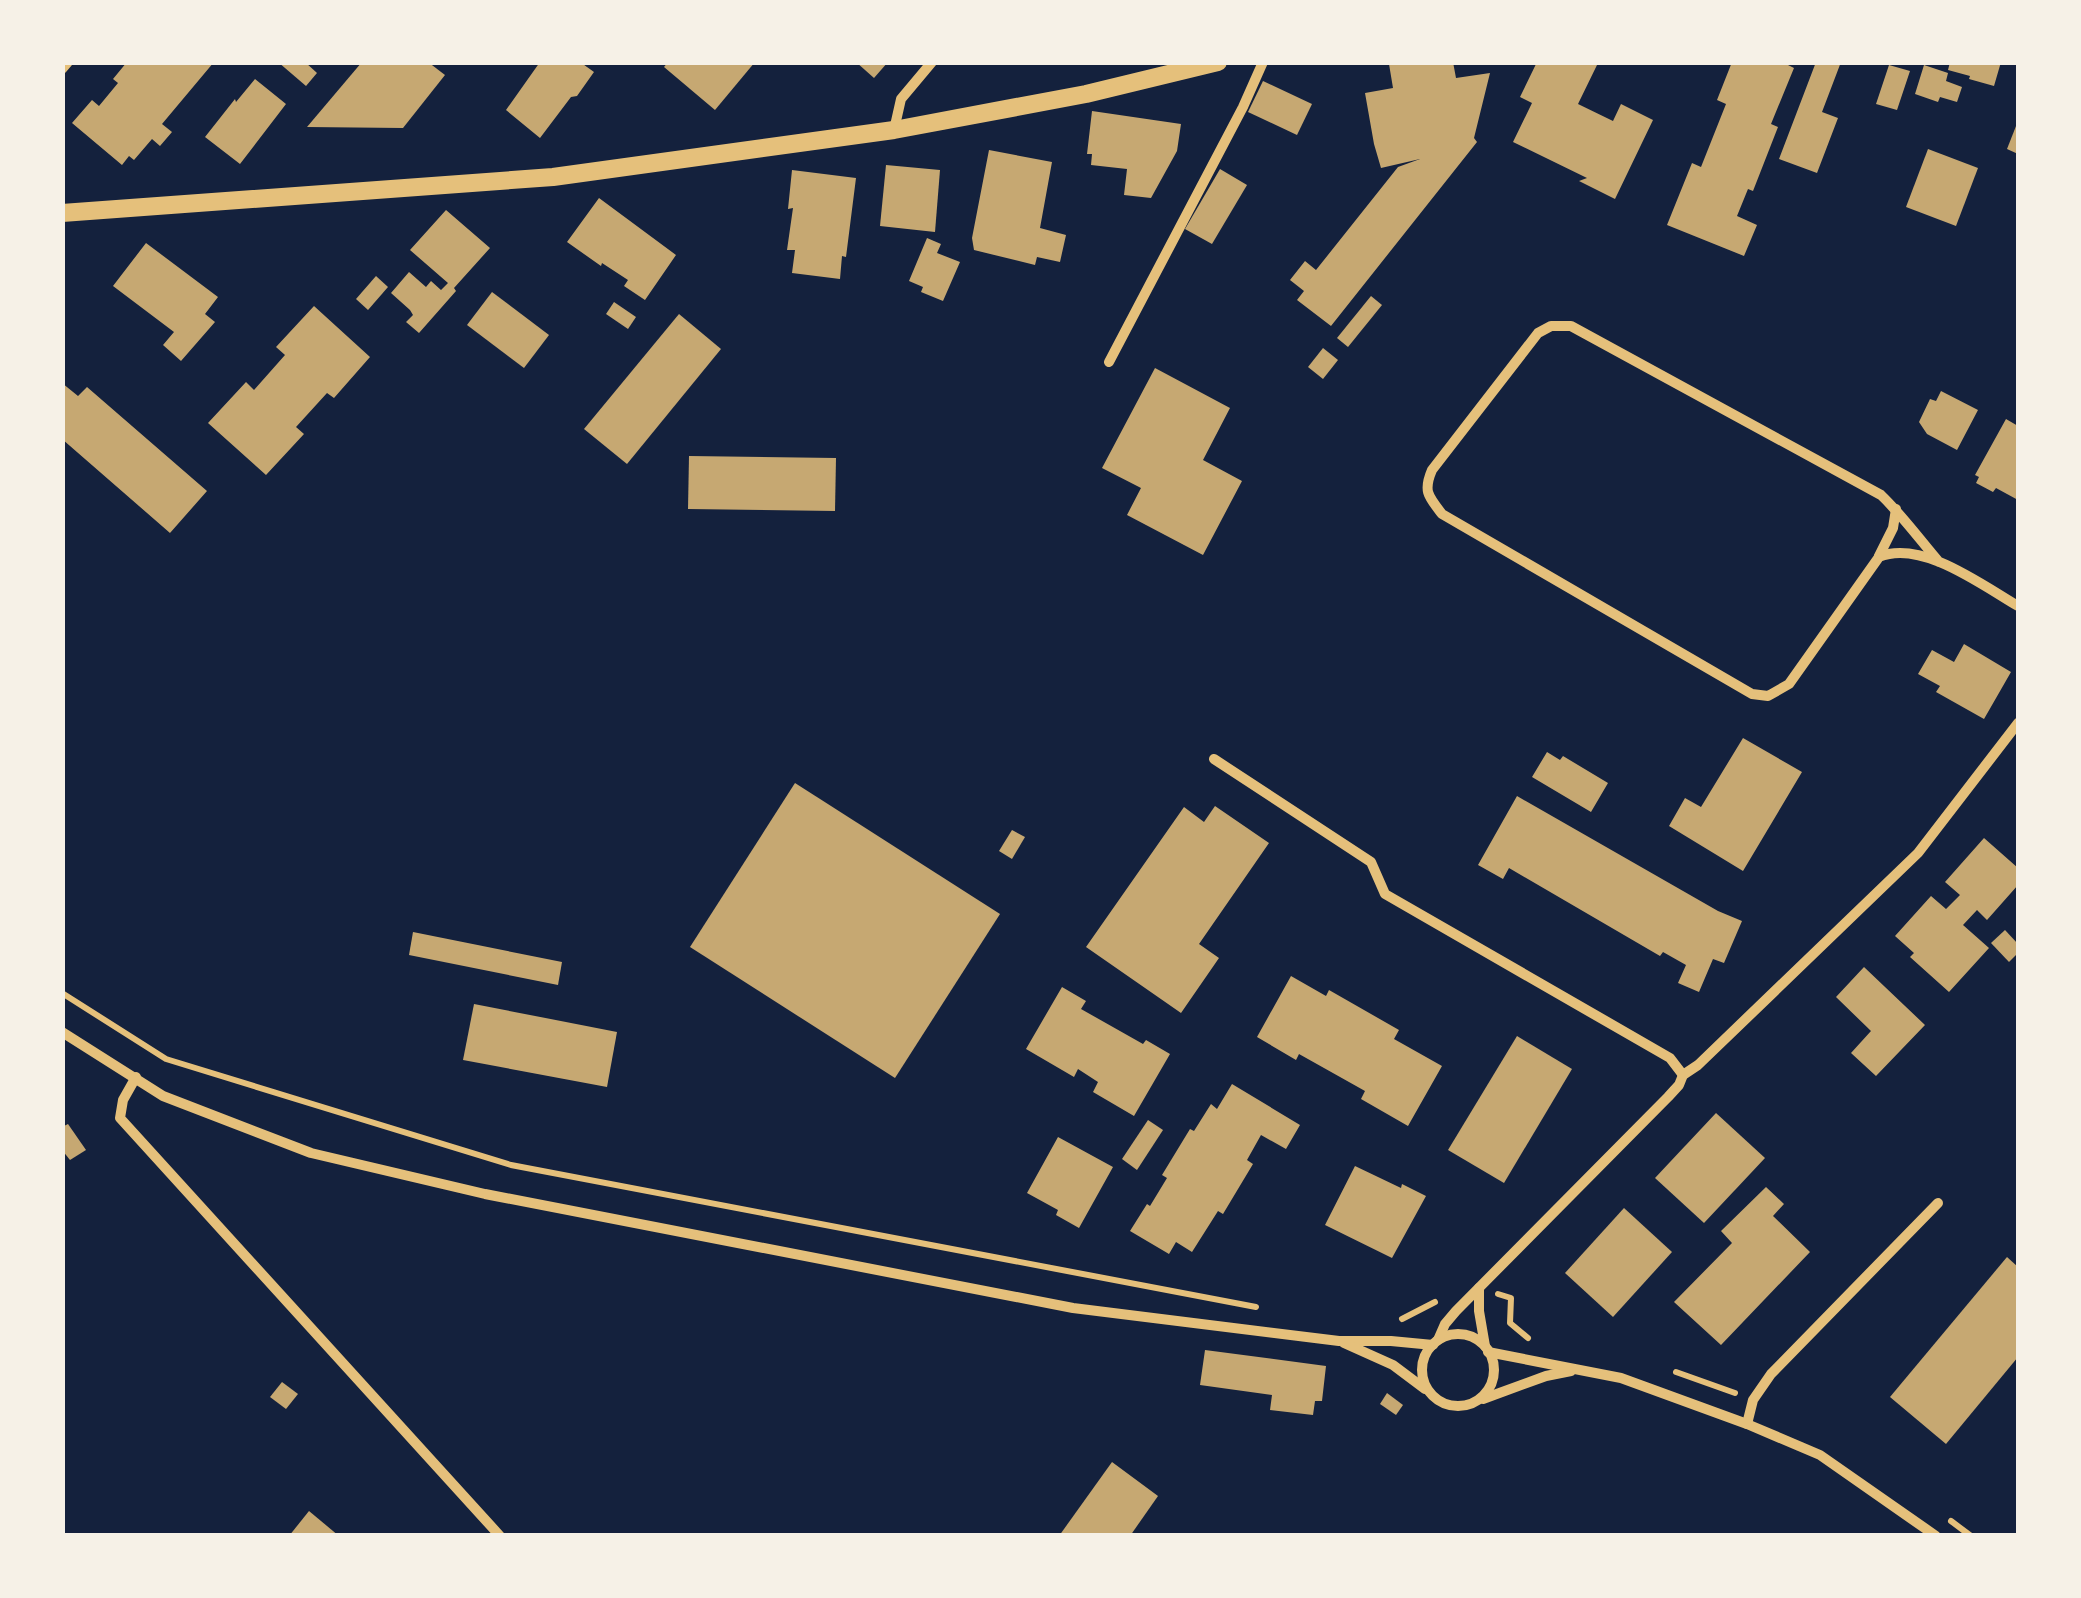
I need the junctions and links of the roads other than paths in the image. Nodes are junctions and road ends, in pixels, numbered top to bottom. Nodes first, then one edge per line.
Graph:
1 (68, 62) edge
2 (932, 62) edge
3 (1218, 62) edge
4 (1264, 62) edge
5 (62, 69) edge
6 (894, 130) junction
7 (62, 213) edge
8 (1109, 362) dead end
9 (1896, 509) junction
10 (1879, 557) junction
11 (1940, 562) junction
12 (2018, 606) edge
13 (2018, 723) edge
14 (1214, 758) dead end
15 (62, 1032) edge
16 (1682, 1075) junction
17 (136, 1077) junction
18 (1938, 1203) dead end
19 (1479, 1287) junction
20 (1338, 1341) junction
21 (1435, 1342) junction
22 (1486, 1349) junction
23 (1580, 1370) junction
24 (1428, 1391) junction
25 (1477, 1401) junction
26 (1747, 1424) junction
27 (500, 1536) edge
28 (1936, 1536) edge

1 - 5 street
2 - 6 street
3 - 6 street
4 - 8 street
6 - 7 street
9 - 10 street
9 - 10 street
9 - 11 street
10 - 11 street
11 - 12 street
13 - 16 street
14 - 16 street
15 - 17 street
16 - 19 street
17 - 20 street
17 - 27 street
18 - 26 street
19 - 21 street
19 - 22 street
20 - 21 street
20 - 24 street
21 - 22 street
21 - 24 street
22 - 23 street
22 - 25 street
23 - 25 street
23 - 26 street
24 - 25 street
26 - 28 street

